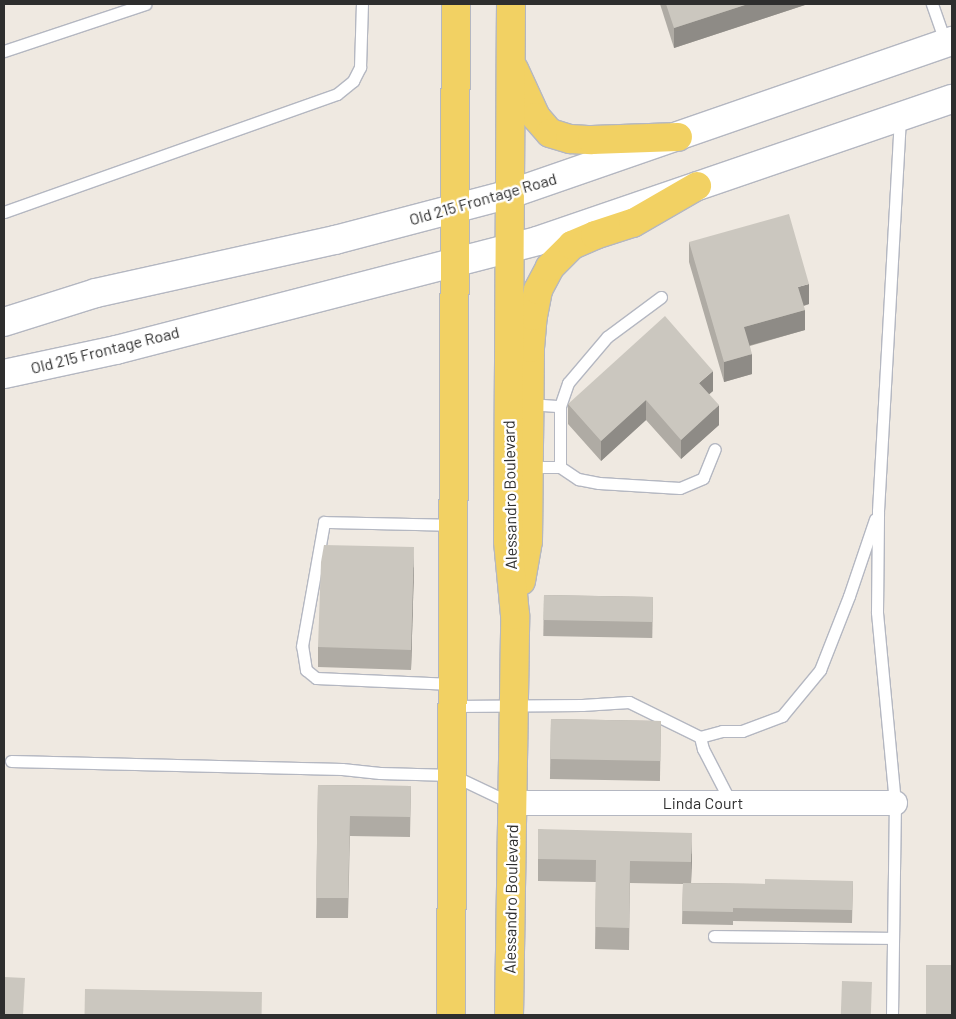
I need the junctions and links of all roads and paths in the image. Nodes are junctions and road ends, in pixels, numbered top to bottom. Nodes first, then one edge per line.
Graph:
1 (145, 4) edge
2 (362, 4) edge
3 (456, 4) edge
4 (511, 4) edge
5 (932, 4) edge
6 (949, 42) edge
7 (4, 51) edge
8 (511, 62) junction
9 (952, 98) edge
10 (900, 117) junction
11 (678, 137) junction
12 (697, 186) junction
13 (510, 194) junction
14 (455, 207) junction
15 (4, 212) edge
16 (509, 248) junction
17 (455, 262) junction
18 (661, 297) dead end
19 (4, 322) edge
20 (4, 374) edge
21 (530, 404) junction
22 (560, 406) junction
23 (715, 449) dead end
24 (529, 467) junction
25 (560, 467) junction
26 (878, 511) junction
27 (453, 525) junction
28 (515, 615) junction
29 (452, 695) junction
30 (512, 705) junction
31 (700, 737) junction
32 (11, 761) dead end
33 (452, 775) junction
34 (512, 803) junction
35 (730, 803) junction
36 (895, 803) junction
37 (714, 936) dead end
38 (893, 938) junction
39 (451, 1015) edge
40 (510, 1015) edge
41 (892, 1015) edge

1 - 7 lane
2 - 15 lane
3 - 14 main road
4 - 8 main road, Alessandro Boulevard
5 - 6 lane
6 - 11 street, Old 215 Frontage Road
8 - 11 main road
8 - 13 main road, Alessandro Boulevard
9 - 10 street, Old 215 Frontage Road
10 - 12 street, Old 215 Frontage Road
10 - 26 lane
11 - 13 street, Old 215 Frontage Road
12 - 16 street, Old 215 Frontage Road
12 - 21 main road
13 - 14 street, Old 215 Frontage Road
13 - 16 main road, Alessandro Boulevard
14 - 17 main road
14 - 19 street, Old 215 Frontage Road
16 - 17 street, Old 215 Frontage Road
16 - 28 main road, Alessandro Boulevard
17 - 20 street, Old 215 Frontage Road
17 - 27 main road
18 - 22 lane
21 - 22 lane
21 - 24 main road
22 - 25 lane
23 - 25 lane
24 - 25 lane
24 - 28 main road
26 - 31 lane
26 - 36 lane
27 - 29 main road
27 - 29 lane
28 - 30 main road, Alessandro Boulevard
29 - 30 lane
29 - 33 main road
30 - 31 lane
30 - 34 main road, Alessandro Boulevard
31 - 35 lane
32 - 33 lane
33 - 34 lane
33 - 39 main road
34 - 35 street, Linda Court
34 - 40 main road, Alessandro Boulevard
35 - 36 street, Linda Court
36 - 38 lane
37 - 38 lane
38 - 41 lane

